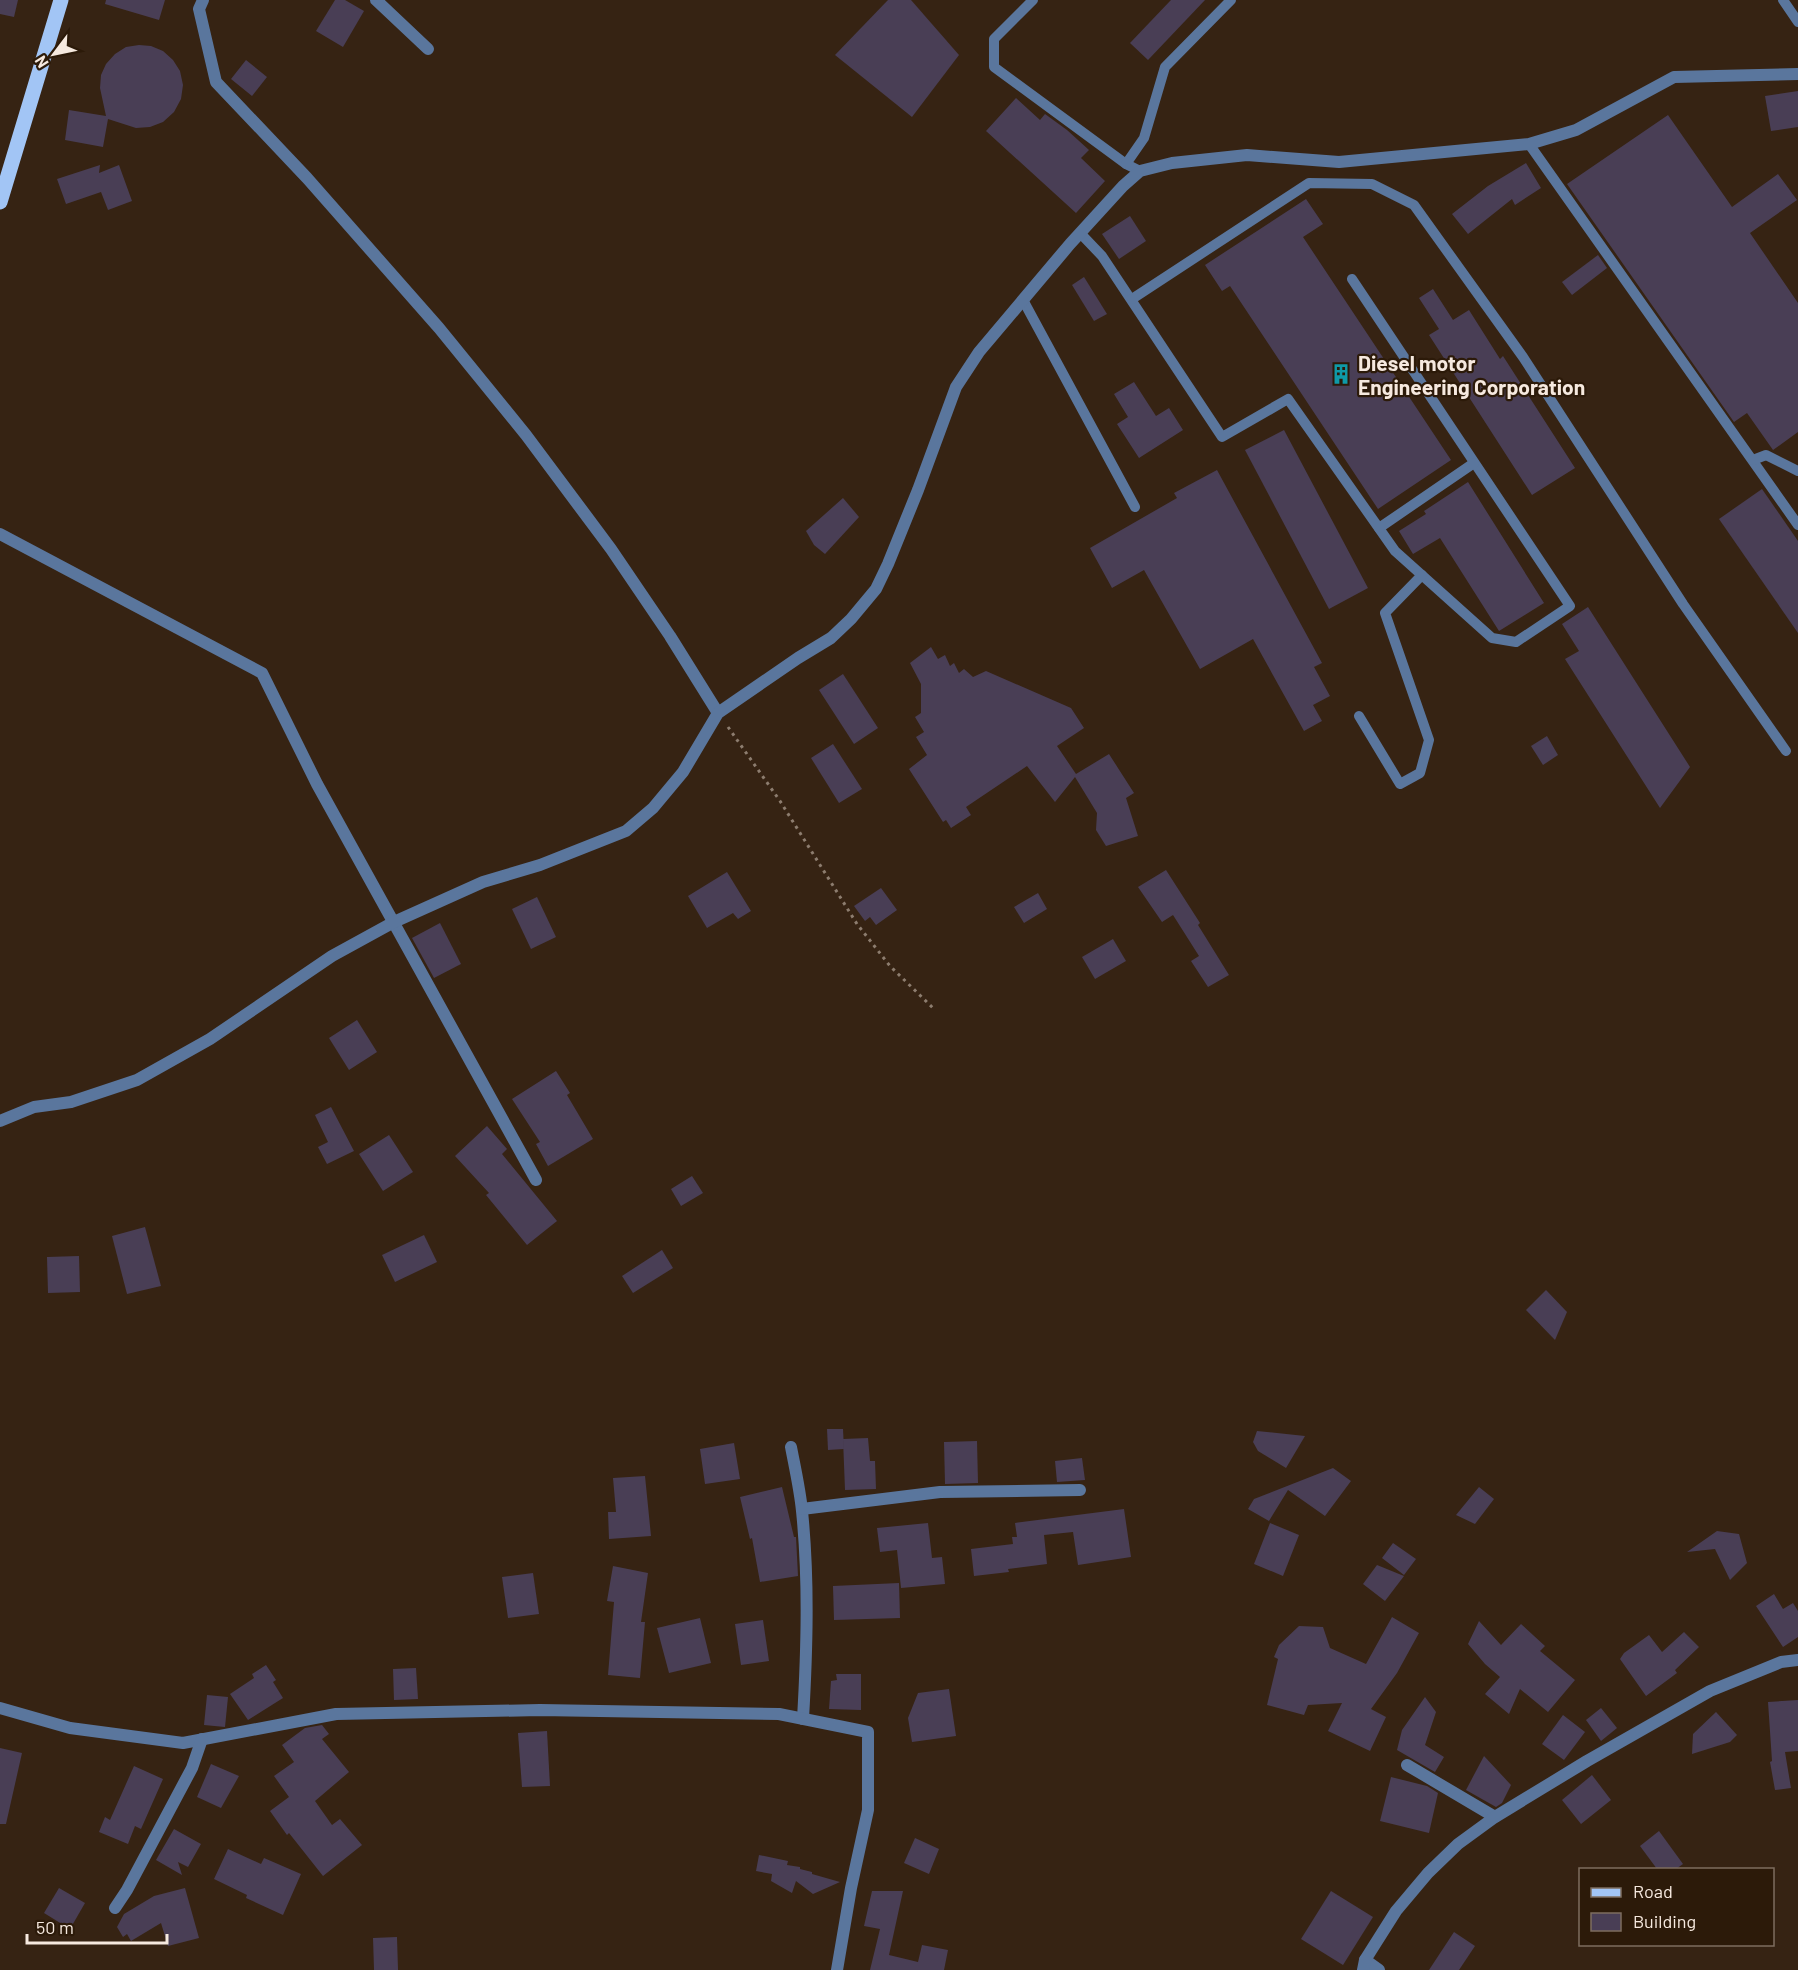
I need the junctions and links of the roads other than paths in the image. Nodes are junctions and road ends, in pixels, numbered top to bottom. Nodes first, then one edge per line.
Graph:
1 (61, 0) edge
2 (203, 0) edge
3 (376, 0) edge
4 (1033, 0) edge
5 (1231, 0) edge
6 (1783, 0) edge
7 (1798, 22) edge
8 (428, 49) dead end
9 (1798, 73) edge
10 (1528, 144) junction
11 (1126, 164) junction
12 (1140, 171) junction
13 (0, 202) edge
14 (1081, 234) junction
15 (1352, 279) dead end
16 (1132, 299) junction
17 (1023, 300) junction
18 (1752, 460) junction
19 (1474, 463) junction
20 (1798, 471) edge
21 (1135, 507) dead end
22 (1798, 525) edge
23 (1379, 528) junction
24 (0, 534) edge
25 (1422, 575) junction
26 (718, 713) junction
27 (1359, 716) dead end
28 (1786, 751) dead end
29 (394, 921) junction
30 (0, 1122) edge
31 (536, 1180) dead end
32 (792, 1447) dead end
33 (1080, 1490) dead end
34 (802, 1509) junction
35 (1798, 1660) edge
36 (0, 1708) edge
37 (803, 1719) junction
38 (202, 1739) junction
39 (1407, 1765) dead end
40 (1495, 1817) junction
41 (115, 1908) dead end
42 (1364, 1965) edge
43 (837, 1970) edge
44 (1379, 1970) edge

1 - 13 main road
2 - 26 street
3 - 8 street
4 - 11 lane
5 - 11 lane
6 - 7 lane
9 - 10 street
10 - 12 street
10 - 18 lane
11 - 12 lane
12 - 14 street
14 - 16 lane
14 - 17 street
15 - 19 lane
16 - 23 lane
16 - 28 lane
17 - 21 lane
17 - 26 street
18 - 20 lane
18 - 22 lane
19 - 23 lane
19 - 25 lane
23 - 25 lane
24 - 29 street
25 - 27 lane
26 - 29 street
29 - 30 street
29 - 31 street
32 - 34 street
33 - 34 street
34 - 37 street
35 - 40 street
36 - 38 street
37 - 38 street
37 - 43 street
38 - 41 street
39 - 40 street
40 - 42 street
42 - 44 street

